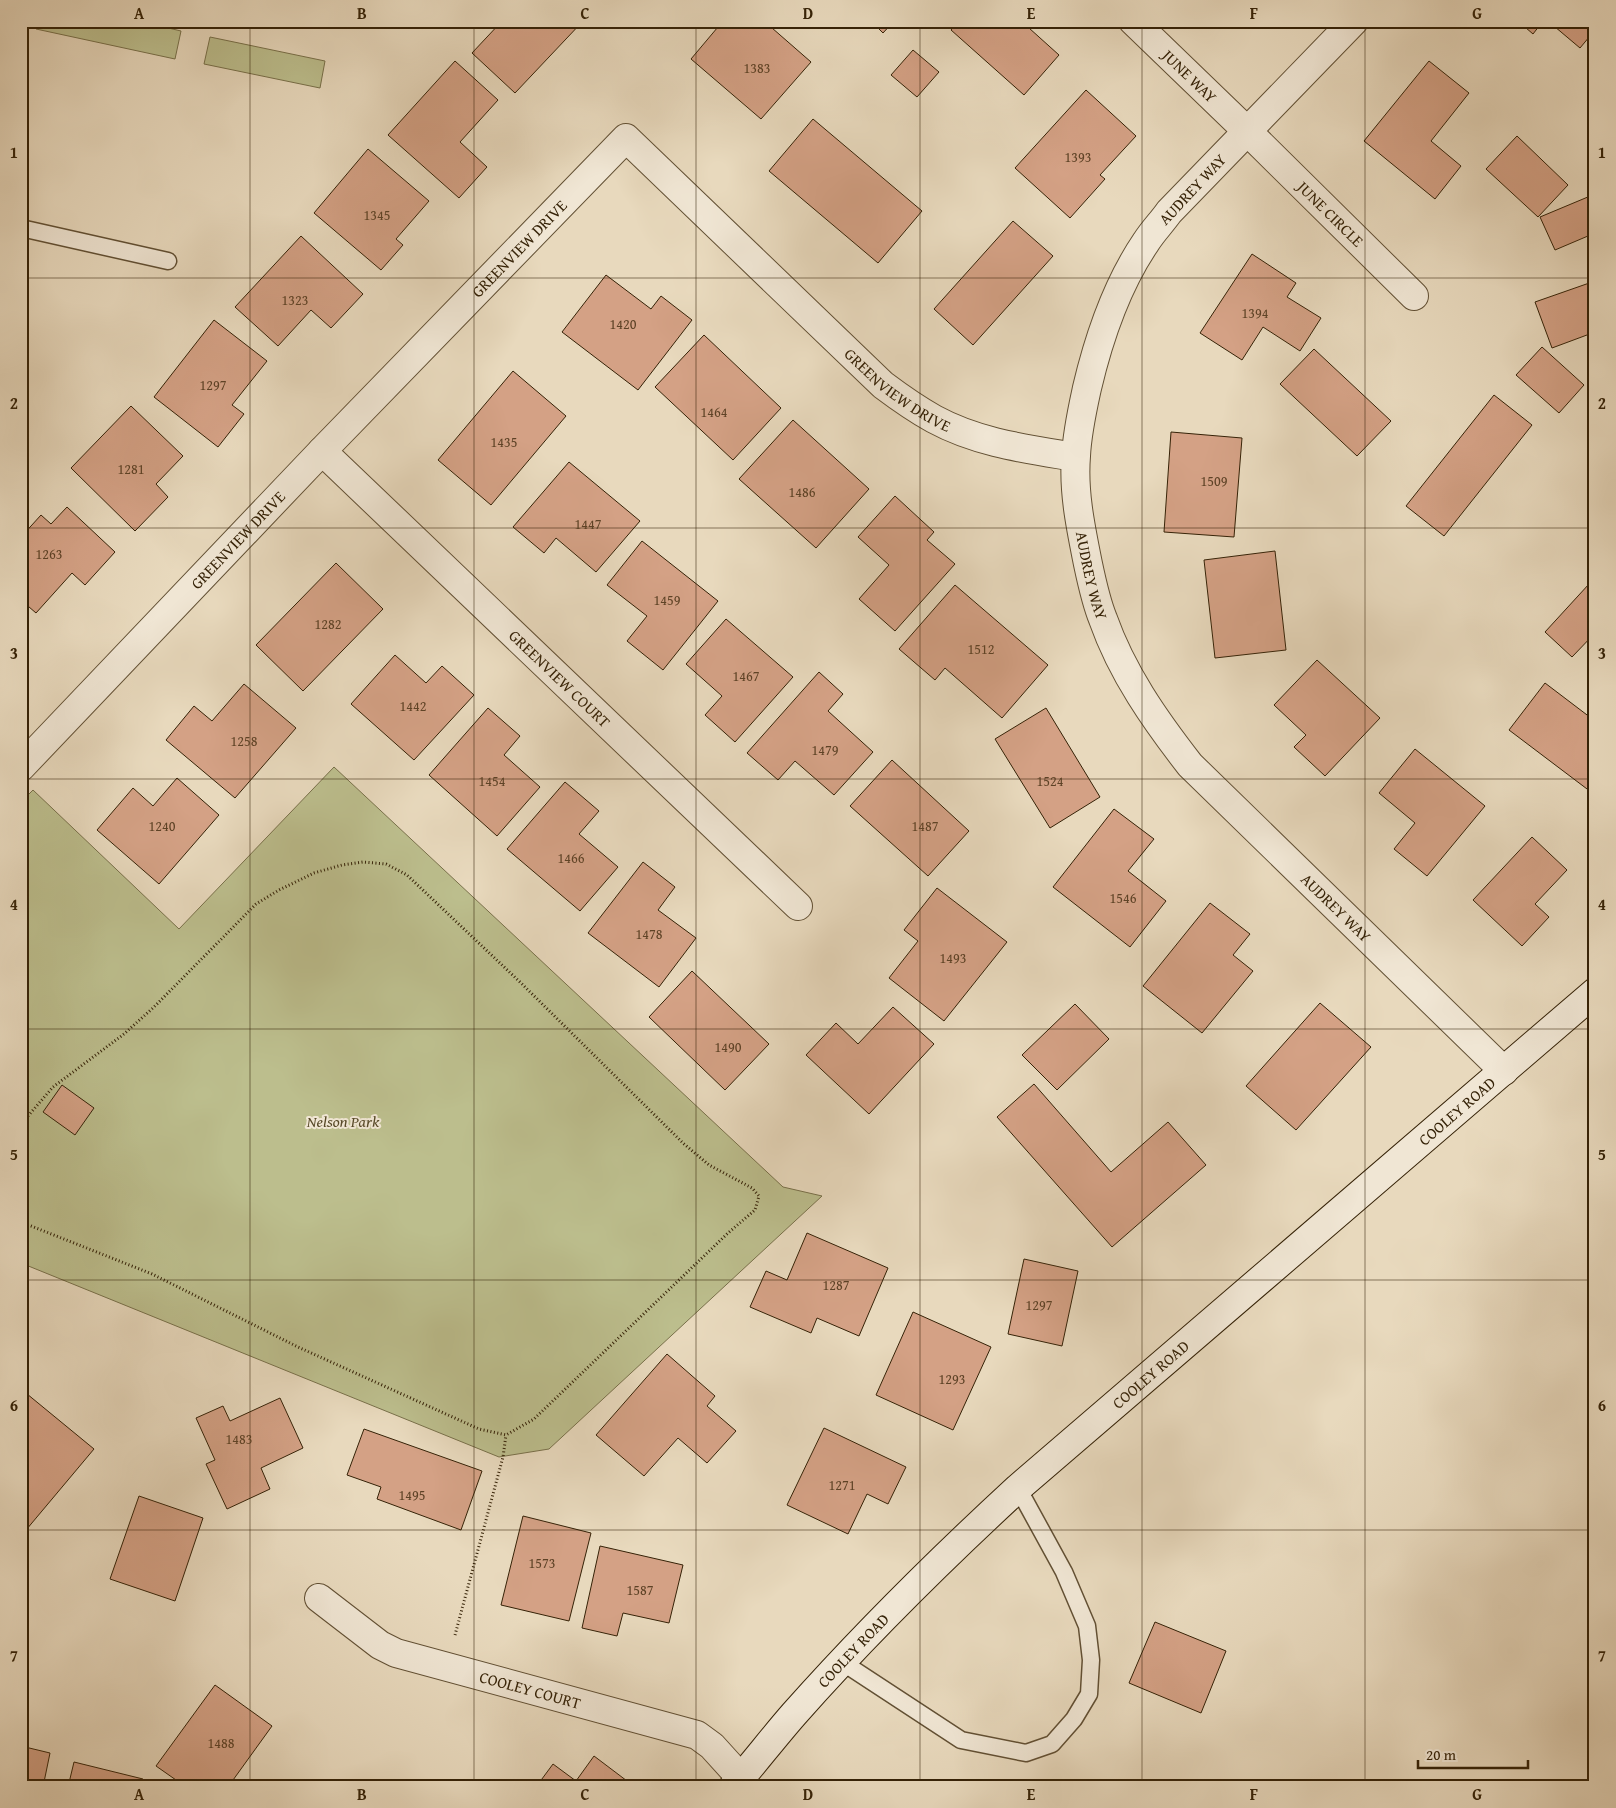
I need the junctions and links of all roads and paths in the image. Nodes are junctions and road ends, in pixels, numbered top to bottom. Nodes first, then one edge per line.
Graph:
1 (1132, 21) edge
2 (1354, 21) edge
3 (1247, 131) junction
4 (21, 228) edge
5 (168, 261) dead end
6 (1414, 296) dead end
7 (322, 450) junction
8 (1076, 457) junction
9 (21, 767) edge
10 (798, 906) dead end
11 (1595, 992) edge
12 (1504, 1071) junction
13 (21, 1124) edge
14 (21, 1222) edge
15 (506, 1435) junction
16 (1018, 1488) junction
17 (319, 1598) dead end
18 (842, 1662) junction
19 (447, 1667) junction
20 (737, 1782) edge

1 - 3 street, JUNE WAY
2 - 3 street, AUDREY WAY
3 - 6 street, JUNE CIRCLE
3 - 8 street, AUDREY WAY
4 - 5 lane
7 - 8 street, GREENVIEW DRIVE
7 - 9 street, GREENVIEW DRIVE
7 - 10 street, GREENVIEW COURT
8 - 12 street, AUDREY WAY
11 - 12 street, COOLEY ROAD
12 - 16 street, COOLEY ROAD
13 - 15 path
14 - 15 path
15 - 19 path
16 - 18 street, COOLEY ROAD
16 - 18 lane
17 - 19 street, COOLEY COURT
18 - 20 street, COOLEY ROAD
19 - 20 street, COOLEY COURT

